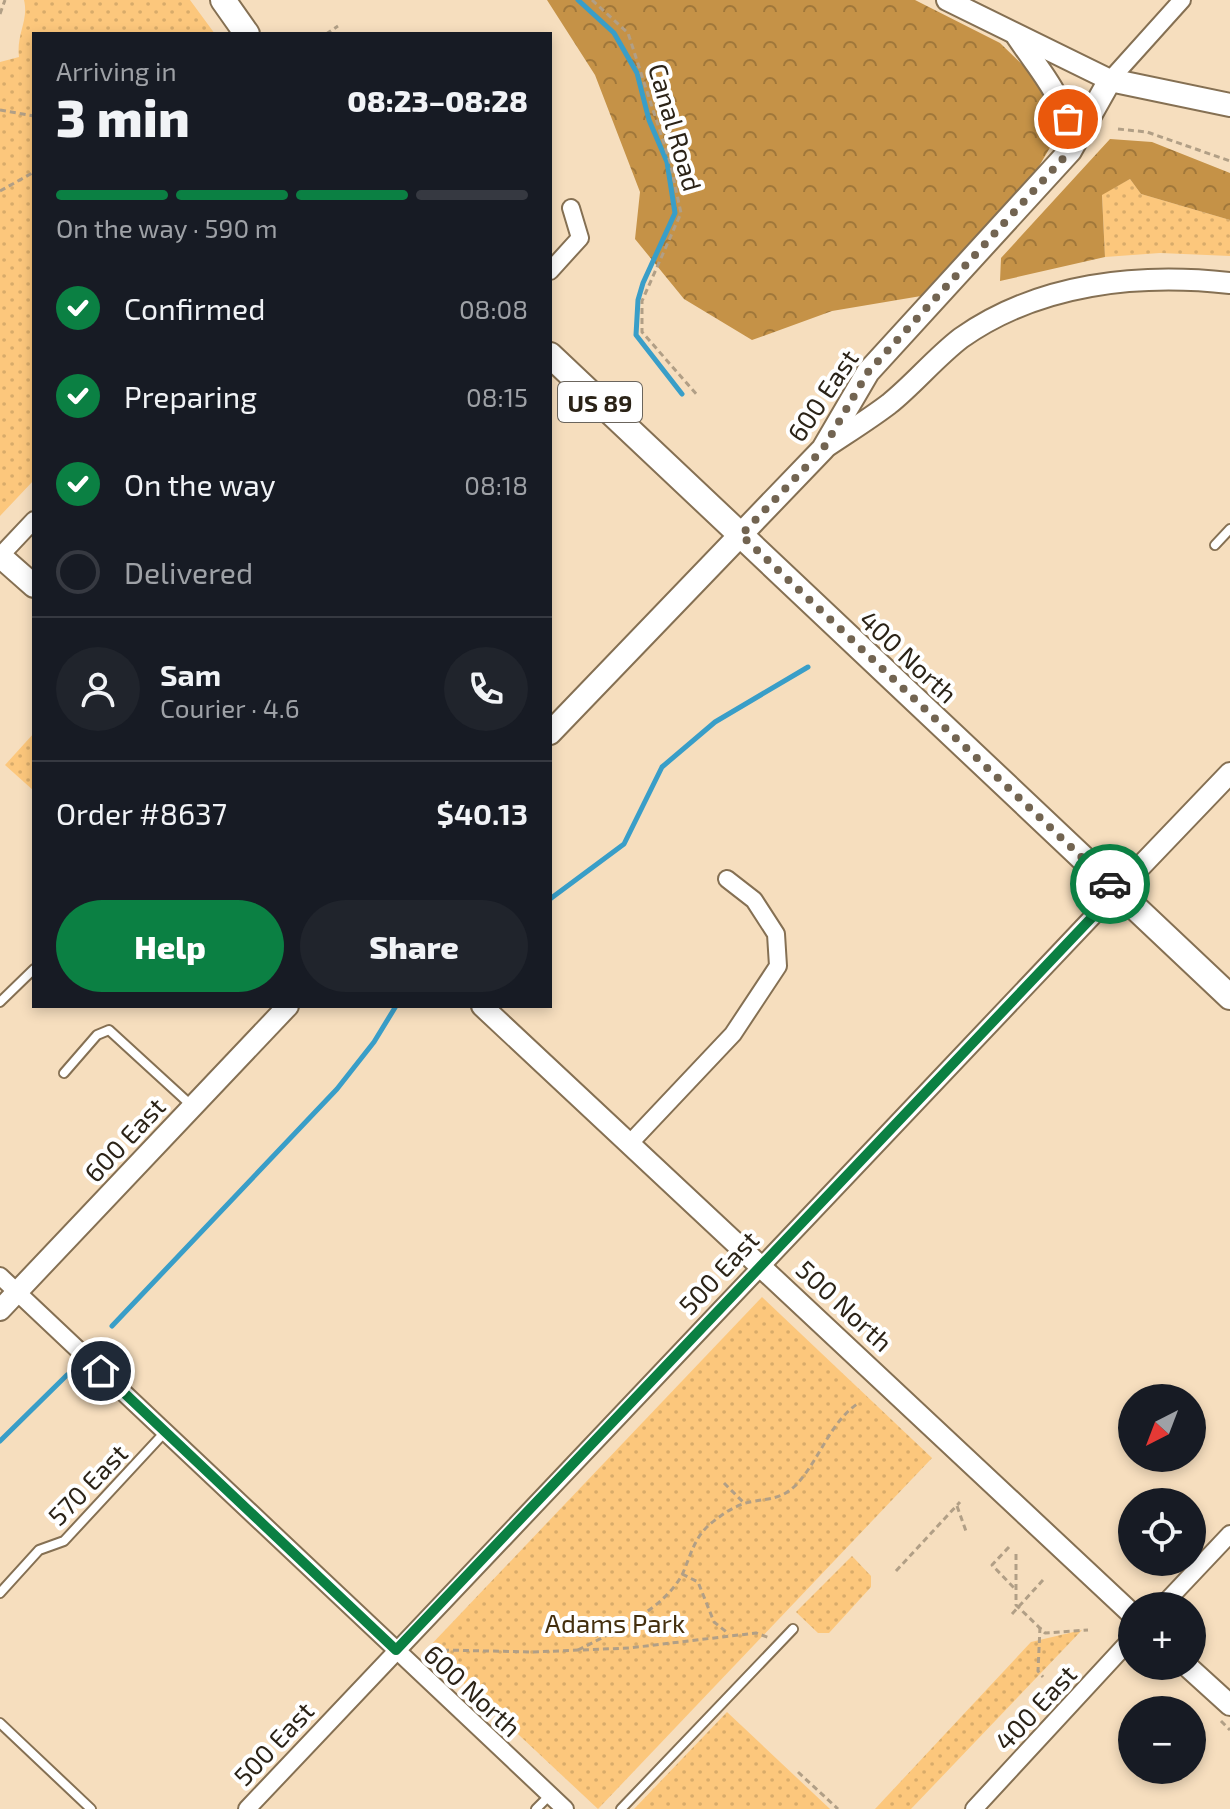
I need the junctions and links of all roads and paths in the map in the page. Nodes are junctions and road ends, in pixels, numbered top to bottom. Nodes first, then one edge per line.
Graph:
1 (5, 0) edge
2 (223, 0) edge
3 (592, 0) edge
4 (947, 0) edge
5 (1182, 0) edge
6 (0, 14) edge
7 (338, 26) dead end
8 (246, 32) edge
9 (329, 32) edge
10 (1017, 37) junction
11 (1110, 80) junction
12 (1230, 105) edge
13 (0, 110) edge
14 (32, 116) edge
15 (1118, 129) dead end
16 (1070, 151) junction
17 (1230, 161) edge
18 (32, 173) edge
19 (0, 191) edge
20 (571, 208) dead end
21 (552, 269) edge
22 (1230, 283) edge
23 (552, 357) edge
24 (698, 396) dead end
25 (823, 449) junction
26 (32, 522) edge
27 (1230, 529) edge
28 (741, 535) junction
29 (1215, 545) dead end
30 (0, 556) edge
31 (32, 584) edge
32 (552, 731) edge
33 (1230, 773) edge
34 (727, 879) dead end
35 (1117, 891) junction
36 (32, 971) edge
37 (1230, 997) edge
38 (0, 1002) edge
39 (286, 1008) edge
40 (484, 1008) edge
41 (64, 1073) dead end
42 (193, 1107) junction
43 (631, 1142) junction
44 (761, 1264) junction
45 (0, 1276) edge
46 (17, 1292) junction
47 (0, 1310) edge
48 (857, 1404) dead end
49 (165, 1432) junction
50 (724, 1483) dead end
51 (745, 1504) junction
52 (967, 1534) dead end
53 (1230, 1534) edge
54 (1009, 1547) dead end
55 (1016, 1554) dead end
56 (896, 1571) dead end
57 (682, 1574) junction
58 (1043, 1580) dead end
59 (1016, 1590) junction
60 (1175, 1592) edge
61 (0, 1593) edge
62 (1118, 1601) edge
63 (1019, 1607) junction
64 (1012, 1614) dead end
65 (1040, 1627) junction
66 (793, 1629) dead end
67 (1088, 1630) dead end
68 (730, 1635) junction
69 (781, 1642) junction
70 (396, 1650) junction
71 (443, 1650) dead end
72 (578, 1650) junction
73 (1118, 1653) edge
74 (1043, 1677) dead end
75 (1202, 1680) edge
76 (1230, 1705) edge
77 (0, 1723) edge
78 (798, 1772) dead end
79 (550, 1795) junction
80 (91, 1809) edge
81 (247, 1809) edge
82 (536, 1809) edge
83 (565, 1809) edge
84 (621, 1809) edge
85 (838, 1809) edge
86 (974, 1809) edge

1 - 6 path
2 - 8 main road
3 - 24 path, Canal Road
4 - 10 street
5 - 11 street, 600 East
7 - 9 path
10 - 11 street
10 - 16 street
11 - 12 main road
11 - 16 main road, 600 East
13 - 14 path
15 - 17 path
16 - 25 main road, 600 East
18 - 19 path
20 - 21 street
22 - 25 street
23 - 28 main road, 400 North / US 89
25 - 28 main road, 600 East
26 - 30 street
27 - 29 lane
28 - 32 main road, 600 East
28 - 35 main road, 400 North / US 89
30 - 31 main road
33 - 35 street, 500 East
34 - 43 street
35 - 37 main road, 400 North / US 89
35 - 44 street, 500 East
36 - 38 lane
39 - 42 street, 600 East
40 - 43 street, 500 North
41 - 42 lane
42 - 46 street, 600 East
43 - 44 street, 500 North
44 - 62 street, 500 North
44 - 70 street, 500 East
45 - 46 street, 600 North
46 - 47 street, 600 East
46 - 49 street, 600 North
48 - 51 path
49 - 61 lane, 570 East
49 - 70 street, 600 North
50 - 51 path
51 - 57 path
52 - 56 path
53 - 60 street
54 - 59 path
55 - 59 path
57 - 68 path
57 - 72 path
58 - 63 path
59 - 63 path
63 - 64 path
63 - 65 path
65 - 67 path
65 - 74 path
66 - 69 lane
68 - 69 path
68 - 72 path
69 - 84 lane
70 - 79 street, 600 North
70 - 81 street, 500 East
71 - 72 path
73 - 86 street, 400 East
75 - 76 street
77 - 80 lane
78 - 85 path
79 - 82 lane
79 - 83 street, 600 North

